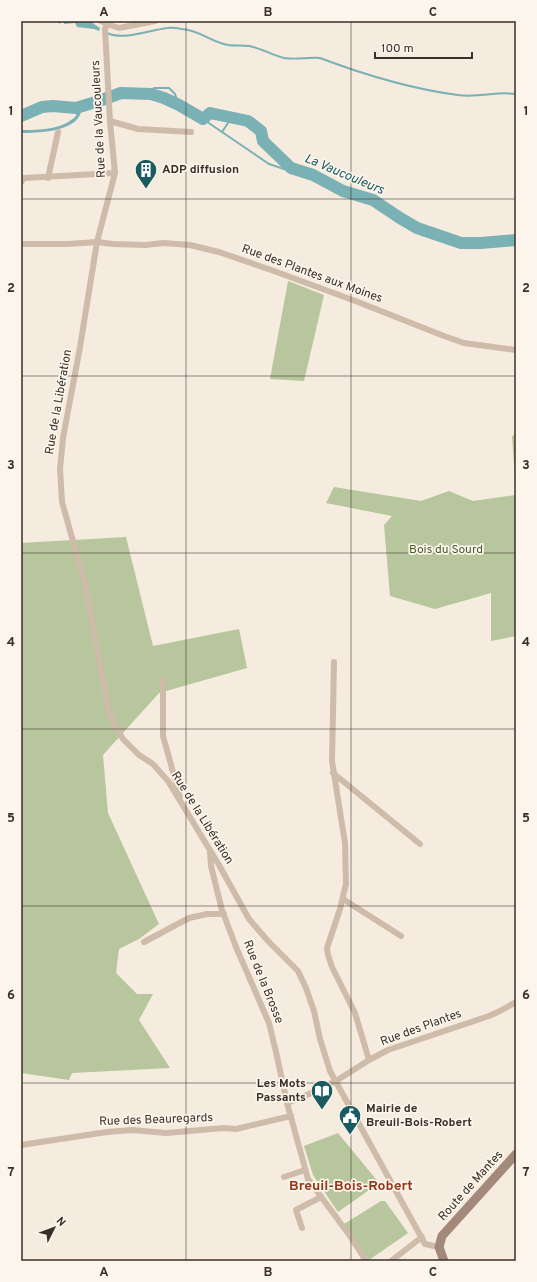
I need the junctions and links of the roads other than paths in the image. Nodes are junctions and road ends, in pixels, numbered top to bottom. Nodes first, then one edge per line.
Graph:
1 (155, 21) edge
2 (104, 25) edge
3 (110, 121) junction
4 (58, 132) dead end
5 (191, 132) dead end
6 (115, 173) junction
7 (22, 178) edge
8 (48, 178) junction
9 (97, 242) junction
10 (21, 244) edge
11 (516, 350) edge
12 (334, 662) dead end
13 (163, 680) dead end
14 (334, 773) junction
15 (182, 804) junction
16 (420, 844) dead end
17 (210, 851) junction
18 (343, 899) junction
19 (224, 914) junction
20 (401, 936) dead end
21 (144, 942) dead end
22 (516, 1002) edge
23 (369, 1060) junction
24 (336, 1081) junction
25 (287, 1103) junction
26 (291, 1116) junction
27 (21, 1144) edge
28 (516, 1154) edge
29 (305, 1170) junction
30 (284, 1177) dead end
31 (321, 1197) junction
32 (302, 1228) dead end
33 (422, 1237) junction
34 (440, 1247) junction
35 (366, 1261) edge
36 (391, 1261) edge
37 (444, 1261) edge

1 - 2 street
2 - 3 street, Rue de la Vaucouleurs
3 - 5 street
3 - 6 street, Rue de la Vaucouleurs
4 - 8 street
6 - 8 street
6 - 9 street, Rue de la Vaucouleurs
7 - 8 street
9 - 10 street, Rue des Plantes aux Moines
9 - 11 street, Rue des Plantes aux Moines
9 - 15 street, Rue de la Libération
12 - 14 street
13 - 15 street
14 - 16 street
14 - 18 street
15 - 17 street, Rue de la Libération
17 - 19 street, Rue de la Brosse
17 - 24 street, Rue de la Libération
18 - 20 street
18 - 23 street
19 - 21 street
19 - 25 street, Rue de la Brosse
22 - 23 street, Rue des Plantes
23 - 24 street, Rue des Plantes
24 - 25 street, Rue des Plantes
24 - 33 street, Rue de la Libération
25 - 26 street, Rue de la Brosse
26 - 27 street, Rue des Beauregards
26 - 29 street, Rue de la Brosse
28 - 34 main road, Route de Mantes
29 - 30 street
29 - 31 street, Rue de la Brosse
31 - 32 street
31 - 35 street, Rue de la Brosse
33 - 34 street, Rue de la Libération
33 - 36 street
34 - 37 main road

